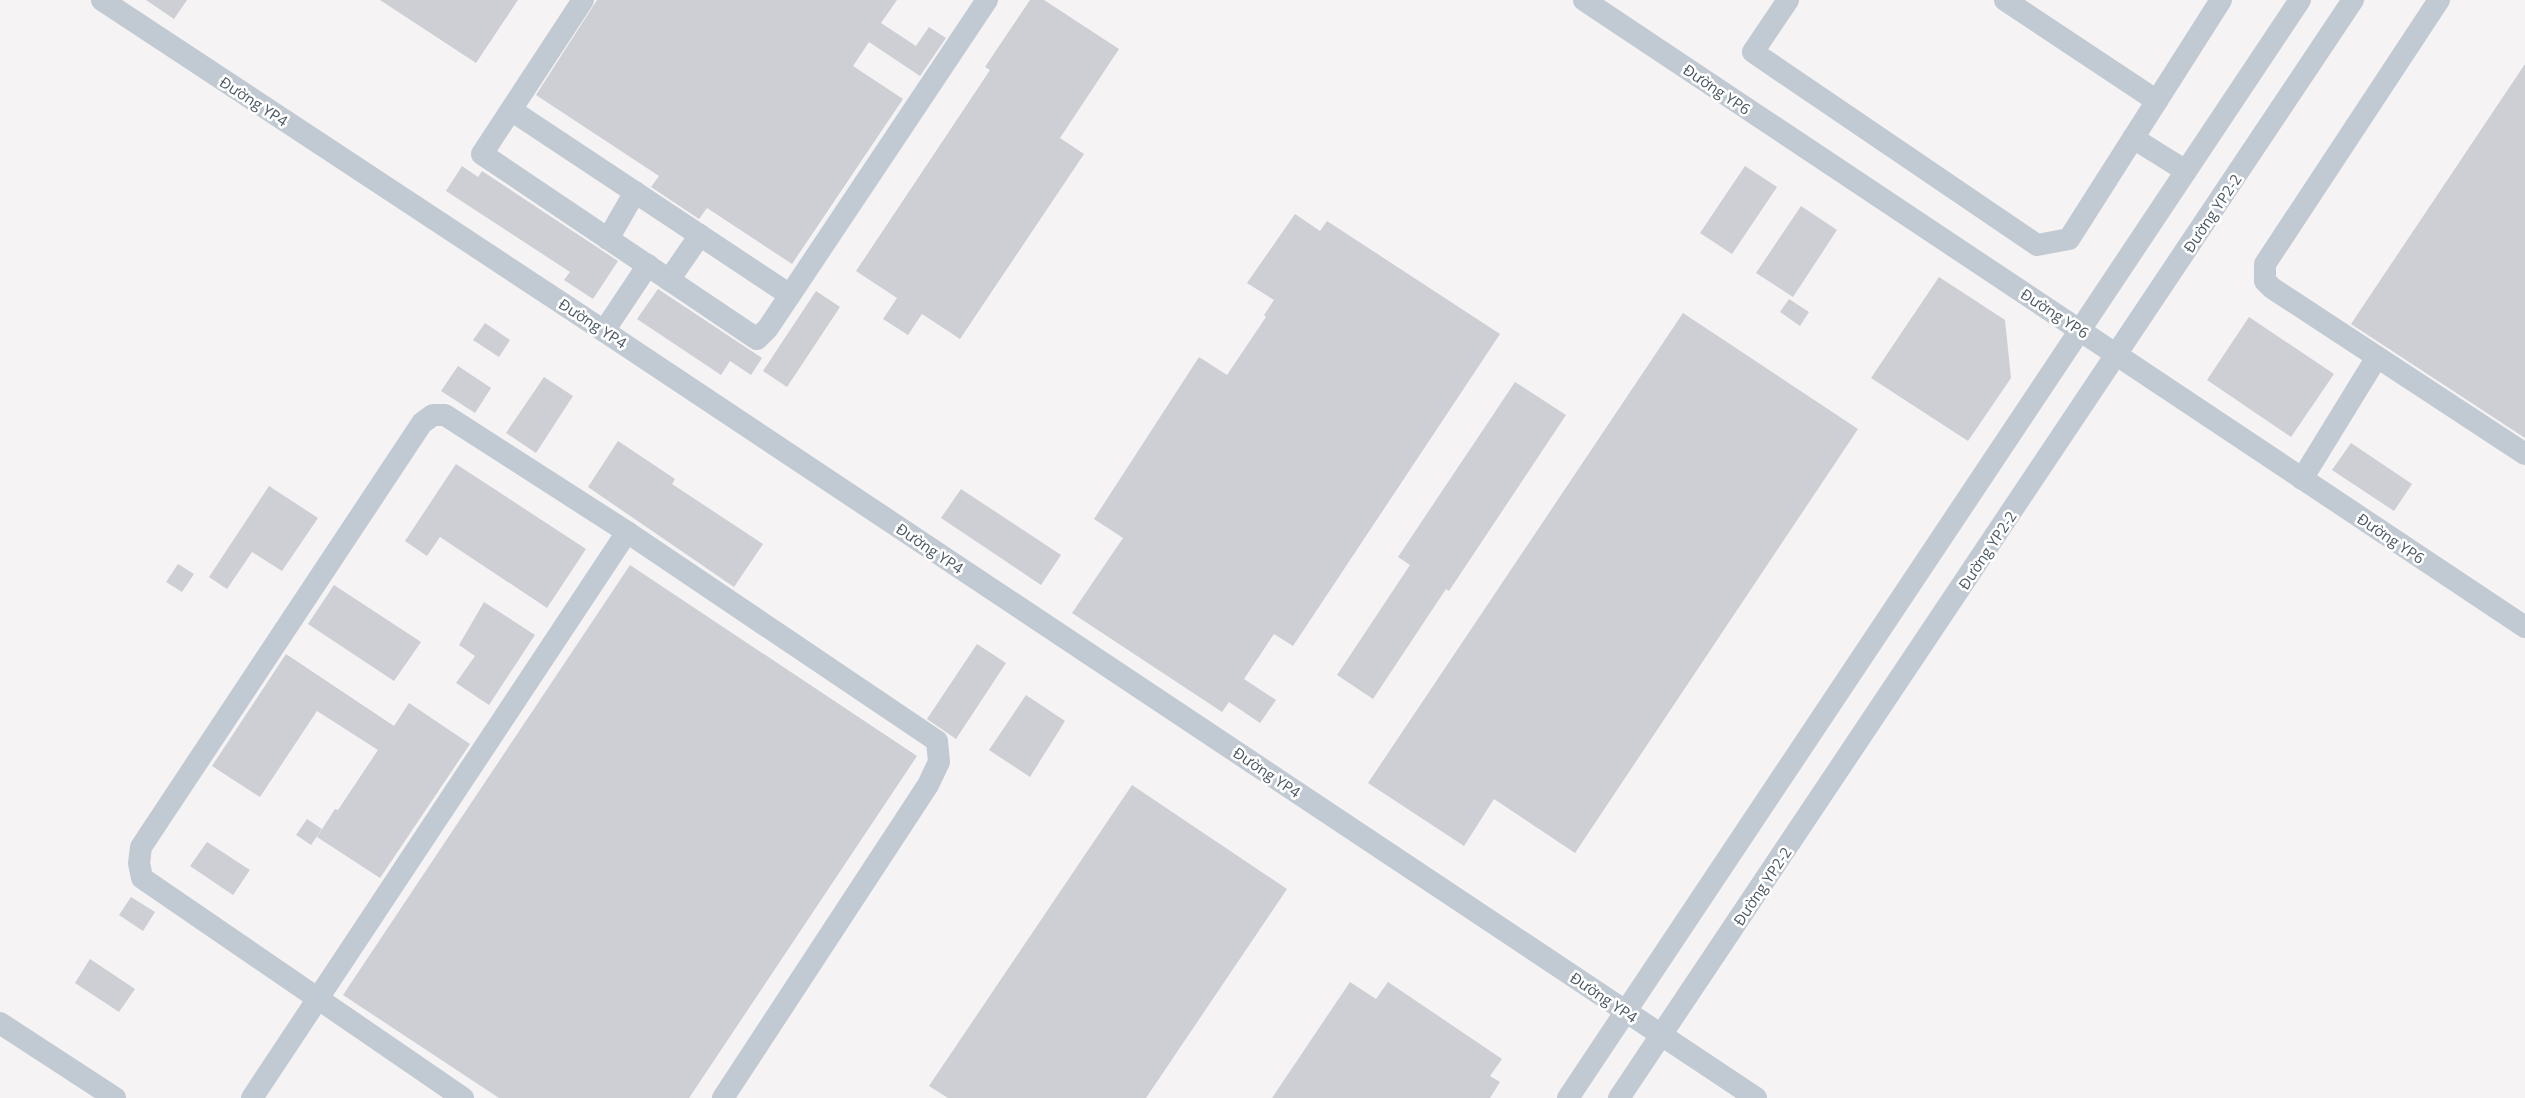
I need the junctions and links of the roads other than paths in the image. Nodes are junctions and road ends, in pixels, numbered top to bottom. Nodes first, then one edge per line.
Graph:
1 (102, 0) edge
2 (583, 0) edge
3 (987, 0) edge
4 (1584, 0) edge
5 (1788, 0) edge
6 (2005, 0) edge
7 (2221, 0) edge
8 (2300, 0) edge
9 (2353, 0) edge
10 (2439, 0) edge
11 (2157, 101) junction
12 (511, 110) junction
13 (2133, 138) junction
14 (2186, 171) junction
15 (635, 192) junction
16 (700, 235) junction
17 (608, 239) junction
18 (648, 265) junction
19 (670, 280) junction
20 (790, 295) junction
21 (2081, 330) junction
22 (604, 331) junction
23 (2118, 354) junction
24 (2377, 357) junction
25 (2525, 454) edge
26 (2302, 479) junction
27 (627, 532) junction
28 (2525, 627) edge
29 (318, 998) junction
30 (1626, 1011) junction
31 (0, 1023) edge
32 (1661, 1036) junction
33 (115, 1098) edge
34 (252, 1098) edge
35 (463, 1098) edge
36 (723, 1098) edge
37 (1568, 1098) edge
38 (1619, 1098) edge
39 (1756, 1098) edge

1 - 22 street, Đường YP4
2 - 12 street
3 - 20 street
4 - 21 street, Đường YP6
5 - 13 street
6 - 11 street
7 - 11 street
8 - 14 street
9 - 23 street, Đường YP2-2
10 - 24 street
11 - 13 street
12 - 15 street
12 - 17 street
13 - 14 street
14 - 21 street
15 - 16 street
15 - 17 street
16 - 19 street
16 - 20 street
17 - 18 street
18 - 19 street
18 - 22 street
19 - 20 street
21 - 23 street, Đường YP6
21 - 30 street
22 - 30 street, Đường YP4
23 - 26 street, Đường YP6
23 - 32 street, Đường YP2-2
24 - 25 street
24 - 26 street
26 - 28 street, Đường YP6
27 - 29 street
27 - 29 street
27 - 36 street
29 - 34 street
29 - 35 street
30 - 32 street, Đường YP4
30 - 37 street
31 - 33 street
32 - 38 street, Đường YP2-2
32 - 39 street, Đường YP4

